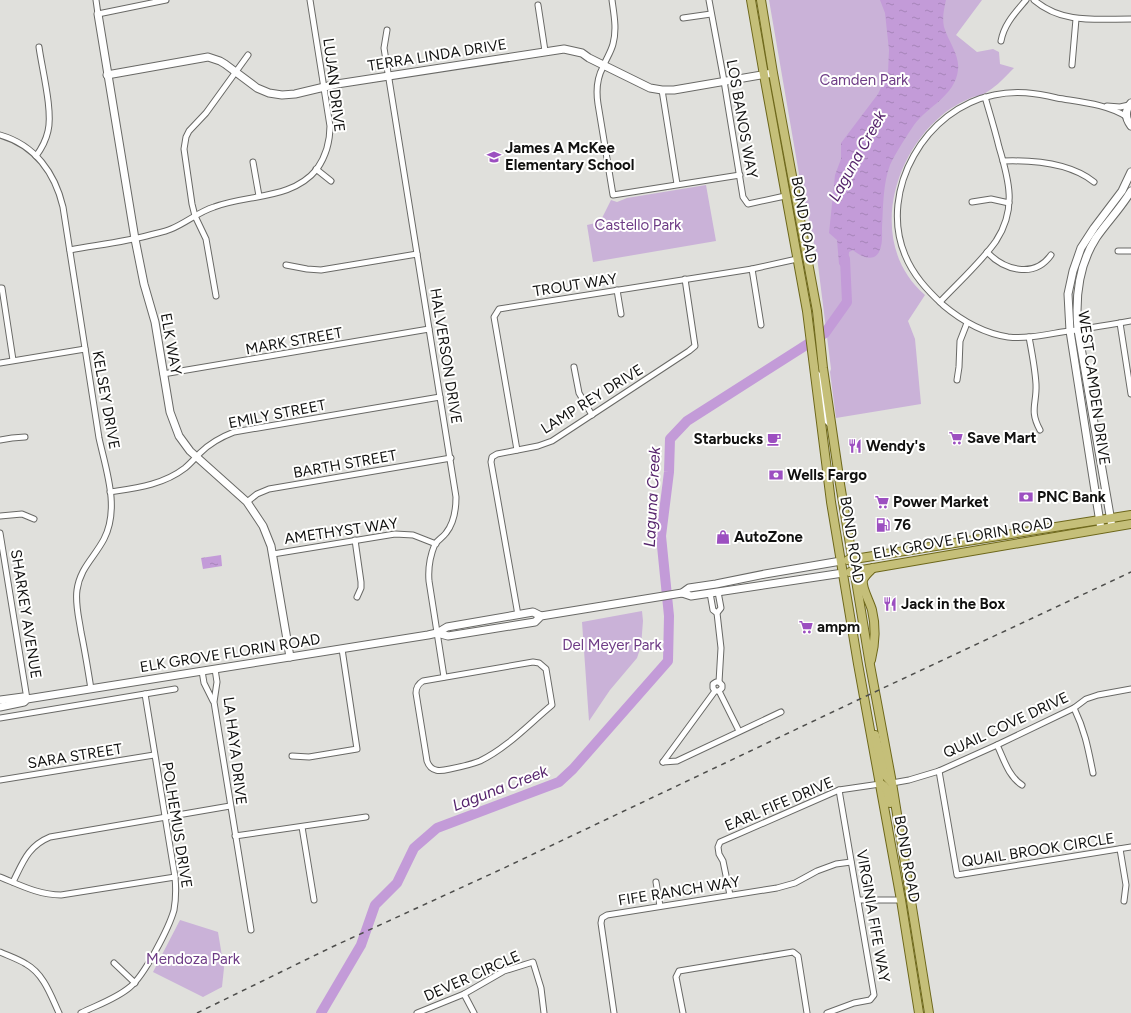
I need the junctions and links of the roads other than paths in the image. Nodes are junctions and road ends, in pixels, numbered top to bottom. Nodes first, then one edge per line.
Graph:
1 (96, 0) edge
2 (166, 0) edge
3 (310, 0) edge
4 (612, 0) edge
5 (709, 0) edge
6 (751, 0) edge
7 (761, 0) edge
8 (1026, 0) edge
9 (1034, 0) edge
10 (538, 5) dead end
11 (98, 14) junction
12 (711, 14) junction
13 (683, 18) dead end
14 (1076, 19) junction
15 (1131, 19) edge
16 (387, 30) dead end
17 (1001, 41) dead end
18 (39, 47) dead end
19 (545, 51) junction
20 (248, 55) dead end
21 (1072, 65) dead end
22 (603, 66) junction
23 (236, 72) junction
24 (773, 73) junction
25 (107, 75) junction
26 (764, 75) junction
27 (388, 76) junction
28 (724, 81) junction
29 (324, 88) junction
30 (662, 90) junction
31 (985, 97) junction
32 (1130, 104) edge
33 (1098, 106) junction
34 (1127, 117) junction
35 (1131, 126) edge
36 (0, 135) edge
37 (36, 156) junction
38 (1003, 161) junction
39 (253, 162) dead end
40 (316, 169) junction
41 (1131, 172) edge
42 (740, 175) junction
43 (330, 181) dead end
44 (1094, 182) dead end
45 (678, 184) junction
46 (1131, 191) edge
47 (259, 196) junction
48 (785, 196) junction
49 (972, 202) dead end
50 (1009, 203) junction
51 (195, 216) junction
52 (135, 239) junction
53 (70, 250) junction
54 (1118, 251) dead end
55 (1131, 251) edge
56 (987, 252) junction
57 (417, 254) junction
58 (1051, 255) dead end
59 (797, 259) junction
60 (286, 265) dead end
61 (752, 269) junction
62 (685, 279) junction
63 (0, 288) edge
64 (617, 290) junction
65 (216, 296) dead end
66 (940, 302) junction
67 (621, 314) dead end
68 (1131, 321) edge
69 (967, 323) junction
70 (1120, 323) junction
71 (760, 325) dead end
72 (429, 330) junction
73 (1078, 330) junction
74 (1070, 331) junction
75 (1029, 337) junction
76 (85, 349) junction
77 (13, 360) junction
78 (0, 363) edge
79 (814, 366) junction
80 (574, 367) dead end
81 (163, 374) junction
82 (957, 380) dead end
83 (1131, 394) edge
84 (440, 397) junction
85 (592, 415) junction
86 (831, 424) junction
87 (1040, 430) dead end
88 (25, 437) dead end
89 (0, 440) edge
90 (517, 450) junction
91 (196, 457) junction
92 (450, 458) junction
93 (110, 492) junction
94 (247, 502) junction
95 (1131, 515) edge
96 (0, 516) edge
97 (34, 518) dead end
98 (1111, 518) junction
99 (1100, 520) junction
100 (1131, 524) edge
101 (1046, 528) junction
102 (1112, 528) junction
103 (1101, 529) junction
104 (0, 533) edge
105 (996, 537) junction
106 (355, 540) junction
107 (436, 544) junction
108 (1013, 544) junction
109 (978, 550) junction
110 (273, 554) junction
111 (852, 559) junction
112 (841, 561) junction
113 (873, 568) junction
114 (854, 571) junction
115 (843, 573) junction
116 (736, 580) junction
117 (718, 592) junction
118 (682, 593) junction
119 (710, 593) junction
120 (357, 597) dead end
121 (717, 613) junction
122 (518, 615) junction
123 (542, 616) junction
124 (437, 633) junction
125 (342, 649) junction
126 (290, 658) junction
127 (870, 664) junction
128 (215, 669) junction
129 (202, 671) junction
130 (444, 677) junction
131 (719, 682) junction
132 (91, 689) junction
133 (175, 689) dead end
134 (1131, 689) edge
135 (717, 691) junction
136 (145, 694) junction
137 (27, 699) junction
138 (0, 700) edge
139 (214, 702) junction
140 (0, 707) edge
141 (1074, 708) junction
142 (781, 712) dead end
143 (0, 718) edge
144 (868, 722) junction
145 (739, 731) junction
146 (997, 745) junction
147 (154, 755) junction
148 (292, 756) dead end
149 (939, 771) junction
150 (1093, 773) dead end
151 (0, 780) edge
152 (892, 783) junction
153 (880, 784) junction
154 (1022, 785) dead end
155 (839, 790) junction
156 (230, 806) junction
157 (165, 817) junction
158 (366, 817) dead end
159 (302, 826) junction
160 (235, 836) junction
161 (902, 847) junction
162 (1131, 847) edge
163 (1120, 850) junction
164 (851, 862) junction
165 (0, 877) edge
166 (175, 877) junction
167 (13, 882) junction
168 (656, 882) dead end
169 (730, 895) junction
170 (314, 900) dead end
171 (858, 900) junction
172 (901, 900) junction
173 (1124, 901) dead end
174 (660, 906) junction
175 (251, 930) dead end
176 (0, 952) edge
177 (920, 956) junction
178 (114, 962) dead end
179 (135, 982) junction
180 (464, 994) junction
181 (59, 1013) edge
182 (81, 1013) edge
183 (417, 1013) edge
184 (474, 1013) edge
185 (544, 1013) edge
186 (614, 1013) edge
187 (683, 1013) edge
188 (807, 1013) edge
189 (827, 1013) edge
190 (919, 1013) edge
191 (929, 1013) edge

1 - 11 street, ELK WAY
2 - 11 street
3 - 29 street, LUJAN DRIVE
4 - 22 street
5 - 12 street, LOS BANOS WAY
6 - 26 main road, BOND ROAD
7 - 24 main road, BOND ROAD
8 - 17 street
9 - 14 street
10 - 19 street
11 - 25 street, ELK WAY
12 - 13 street
12 - 28 street, LOS BANOS WAY
14 - 15 street
14 - 21 street
16 - 27 street, HALVERSON DRIVE
18 - 37 street
19 - 22 street, TERRA LINDA DRIVE
19 - 27 street, TERRA LINDA DRIVE
20 - 23 street
22 - 30 street, TERRA LINDA DRIVE
22 - 45 street
23 - 25 street, TERRA LINDA DRIVE
23 - 29 street, TERRA LINDA DRIVE
23 - 51 street
24 - 26 street, TERRA LINDA DRIVE
24 - 86 main road, BOND ROAD
25 - 52 street, ELK WAY
26 - 28 street, TERRA LINDA DRIVE
26 - 48 main road, BOND ROAD
27 - 29 street, TERRA LINDA DRIVE
27 - 57 street, HALVERSON DRIVE
28 - 30 street, TERRA LINDA DRIVE
28 - 42 street, LOS BANOS WAY
29 - 40 street, LUJAN DRIVE
30 - 45 street
31 - 33 street
31 - 38 street
31 - 66 street
32 - 33 street
32 - 34 street
33 - 34 street
34 - 35 street
36 - 37 street, KELSEY DRIVE
37 - 53 street, KELSEY DRIVE
38 - 44 street
38 - 50 street
39 - 47 street
40 - 43 street
40 - 47 street, LUJAN DRIVE
41 - 74 street, WEST CAMDEN DRIVE
42 - 45 street
42 - 48 street, LOS BANOS WAY
46 - 73 street, WEST CAMDEN DRIVE
47 - 51 street, LUJAN DRIVE
48 - 59 main road, BOND ROAD
49 - 50 street
50 - 56 street
51 - 52 street, LUJAN DRIVE
51 - 65 street
52 - 53 street, LUJAN DRIVE
52 - 81 street, ELK WAY
53 - 76 street, KELSEY DRIVE
54 - 55 street
56 - 58 street
56 - 66 street
57 - 60 street
57 - 72 street, HALVERSON DRIVE
59 - 61 street, TROUT WAY
59 - 79 main road, BOND ROAD
61 - 62 street, TROUT WAY
61 - 71 street
62 - 64 street, TROUT WAY
62 - 85 street, LAMP REY DRIVE
63 - 77 street
64 - 67 street
64 - 90 street, TROUT WAY
66 - 69 street
68 - 70 street
69 - 75 street
69 - 82 street
70 - 73 street
70 - 83 street
72 - 81 street, MARK STREET
72 - 84 street, HALVERSON DRIVE
73 - 74 street
73 - 98 street, WEST CAMDEN DRIVE
74 - 75 street
74 - 99 street, WEST CAMDEN DRIVE
75 - 87 street
76 - 77 street
76 - 93 street, KELSEY DRIVE
77 - 78 street
79 - 86 street
79 - 112 main road, BOND ROAD
80 - 85 street
81 - 91 street, ELK WAY
84 - 91 street, EMILY STREET
84 - 92 street, HALVERSON DRIVE
85 - 90 street, LAMP REY DRIVE
86 - 111 main road, BOND ROAD
88 - 89 street
90 - 122 street, LAMP REY DRIVE
91 - 93 street, EMILY STREET
91 - 94 street, ELK WAY
92 - 94 street, BARTH STREET
92 - 107 street, HALVERSON DRIVE
93 - 132 street, KELSEY DRIVE
94 - 110 street, ELK WAY
95 - 98 main road, ELK GROVE FLORIN ROAD
96 - 97 street
98 - 99 main road, ELK GROVE FLORIN ROAD
98 - 102 street, WEST CAMDEN DRIVE
99 - 101 main road, ELK GROVE FLORIN ROAD
99 - 103 street, WEST CAMDEN DRIVE
100 - 102 main road, ELK GROVE FLORIN ROAD
101 - 105 main road, ELK GROVE FLORIN ROAD
101 - 108 main road
102 - 103 main road, ELK GROVE FLORIN ROAD
103 - 108 main road, ELK GROVE FLORIN ROAD
104 - 137 street, SHARKEY AVENUE
105 - 109 main road
105 - 111 main road, ELK GROVE FLORIN ROAD
106 - 107 street, AMETHYST WAY
106 - 110 street, AMETHYST WAY
106 - 120 street
107 - 124 street, HALVERSON DRIVE
108 - 109 main road, ELK GROVE FLORIN ROAD
109 - 113 main road, ELK GROVE FLORIN ROAD
110 - 126 street, ELK WAY
111 - 112 main road, ELK GROVE FLORIN ROAD
111 - 114 main road, BOND ROAD
112 - 115 main road, BOND ROAD
112 - 116 street, ELK GROVE FLORIN ROAD
113 - 114 main road, ELK GROVE FLORIN ROAD
113 - 127 main road
114 - 115 main road, ELK GROVE FLORIN ROAD
114 - 127 main road, BOND ROAD
115 - 117 street, ELK GROVE FLORIN ROAD
115 - 144 main road, BOND ROAD
116 - 118 street, ELK GROVE FLORIN ROAD
116 - 119 street
117 - 119 street, ELK GROVE FLORIN ROAD
117 - 121 street
118 - 119 street, ELK GROVE FLORIN ROAD
118 - 123 street, ELK GROVE FLORIN ROAD
119 - 121 street
121 - 131 street
122 - 123 street, ELK GROVE FLORIN ROAD
122 - 124 street, ELK GROVE FLORIN ROAD
123 - 124 street, ELK GROVE FLORIN ROAD
124 - 125 street, ELK GROVE FLORIN ROAD
124 - 130 street, HALVERSON DRIVE
125 - 126 street, ELK GROVE FLORIN ROAD
125 - 148 street
126 - 128 street, ELK GROVE FLORIN ROAD
127 - 152 main road, BOND ROAD
128 - 129 street, ELK GROVE FLORIN ROAD
128 - 139 street, LA HAYA DRIVE
129 - 132 street, ELK GROVE FLORIN ROAD
129 - 139 street
130 - 130 street
131 - 135 street
131 - 135 street
132 - 137 street, ELK GROVE FLORIN ROAD
133 - 136 street
134 - 141 street, QUAIL COVE DRIVE
135 - 145 street
135 - 145 street
136 - 143 street
136 - 147 street, POLHEMUS DRIVE
137 - 138 street, ELK GROVE FLORIN ROAD
137 - 140 street, ELK GROVE FLORIN ROAD
139 - 156 street, LA HAYA DRIVE
141 - 146 street, QUAIL COVE DRIVE
141 - 150 street
142 - 145 street
144 - 152 main road
144 - 153 main road, BOND ROAD
146 - 149 street, QUAIL COVE DRIVE
146 - 154 street
147 - 151 street, SARA STREET
147 - 157 street, POLHEMUS DRIVE
149 - 152 street, QUAIL COVE DRIVE
149 - 163 street, QUAIL BROOK CIRCLE
152 - 161 main road, BOND ROAD
153 - 155 street, EARL FIFE DRIVE
153 - 161 main road
153 - 172 main road, BOND ROAD
155 - 164 street, VIRGINIA FIFE WAY
155 - 169 street, EARL FIFE DRIVE
156 - 157 street
156 - 160 street, LA HAYA DRIVE
157 - 166 street, POLHEMUS DRIVE
157 - 167 street
158 - 159 street
159 - 160 street
159 - 170 street
160 - 175 street, LA HAYA DRIVE
161 - 177 main road, BOND ROAD
162 - 163 street, QUAIL BROOK CIRCLE
163 - 173 street
164 - 169 street, FIFE RANCH WAY
164 - 171 street, VIRGINIA FIFE WAY
165 - 167 street
166 - 167 street
166 - 179 street, POLHEMUS DRIVE
168 - 174 street
169 - 174 street, FIFE RANCH WAY
171 - 172 street
171 - 189 street, VIRGINIA FIFE WAY
172 - 177 main road
172 - 190 main road, BOND ROAD
174 - 186 street, FIFE RANCH WAY
176 - 181 street
177 - 191 main road, BOND ROAD
178 - 179 street
179 - 182 street, POLHEMUS DRIVE
180 - 183 street, DEVER CIRCLE
180 - 184 street
180 - 185 street, DEVER CIRCLE
187 - 188 street

